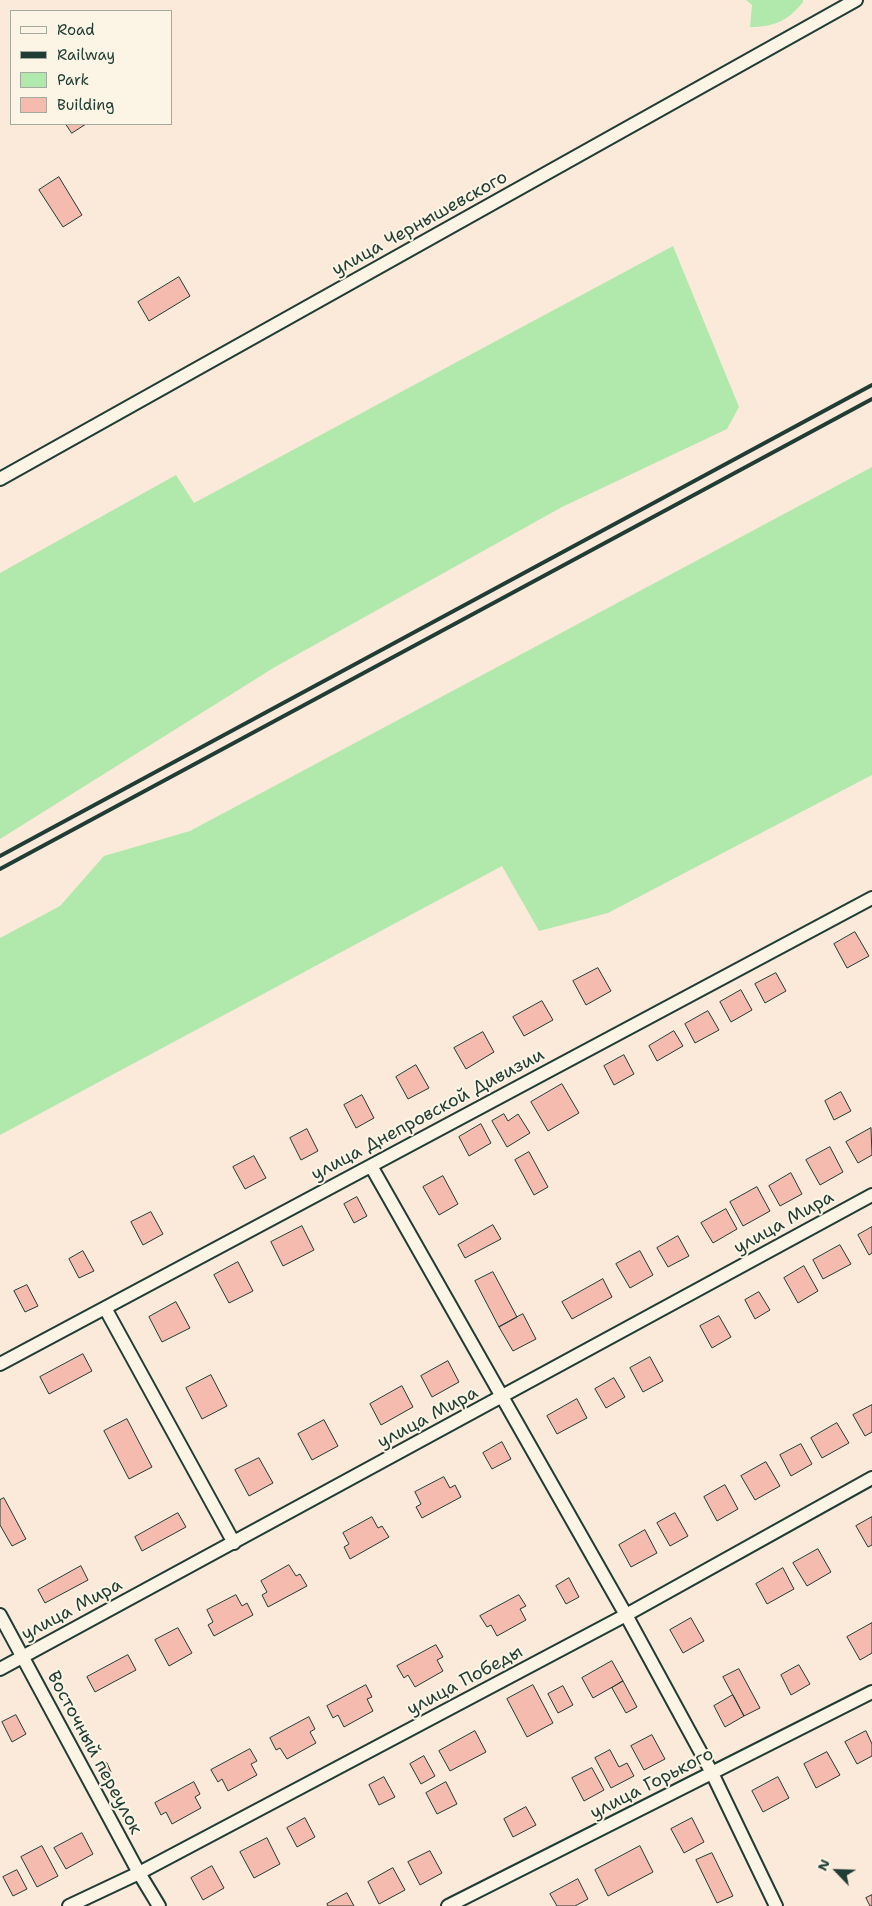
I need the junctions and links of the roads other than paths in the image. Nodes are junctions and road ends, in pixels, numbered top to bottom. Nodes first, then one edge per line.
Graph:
1 (856, 0) edge
2 (0, 479) edge
3 (872, 898) edge
4 (370, 1166) junction
5 (872, 1195) edge
6 (105, 1308) junction
7 (0, 1364) edge
8 (503, 1397) junction
9 (872, 1478) edge
10 (234, 1543) junction
11 (0, 1614) edge
12 (626, 1615) junction
13 (23, 1657) junction
14 (0, 1669) edge
15 (872, 1692) edge
16 (712, 1773) junction
17 (138, 1873) junction
18 (69, 1906) edge
19 (159, 1906) edge
20 (448, 1906) edge
21 (776, 1906) edge

1 - 2 street, улица Чернышевского
3 - 4 street, улица Днепровской Дивизии
4 - 6 street, улица Днепровской Дивизии
4 - 8 street
5 - 8 street, улица Мира
6 - 7 street, улица Днепровской Дивизии
6 - 10 street
8 - 10 street, улица Мира
8 - 12 street
9 - 12 street, улица Победы
10 - 13 street, улица Мира
11 - 13 street, Восточный переулок
12 - 16 street
12 - 17 street, улица Победы
13 - 14 street, улица Мира
13 - 17 street, Восточный переулок
15 - 16 street, улица Горького
16 - 20 street, улица Горького
16 - 21 street
17 - 18 street, улица Победы
17 - 19 street, Восточный переулок

